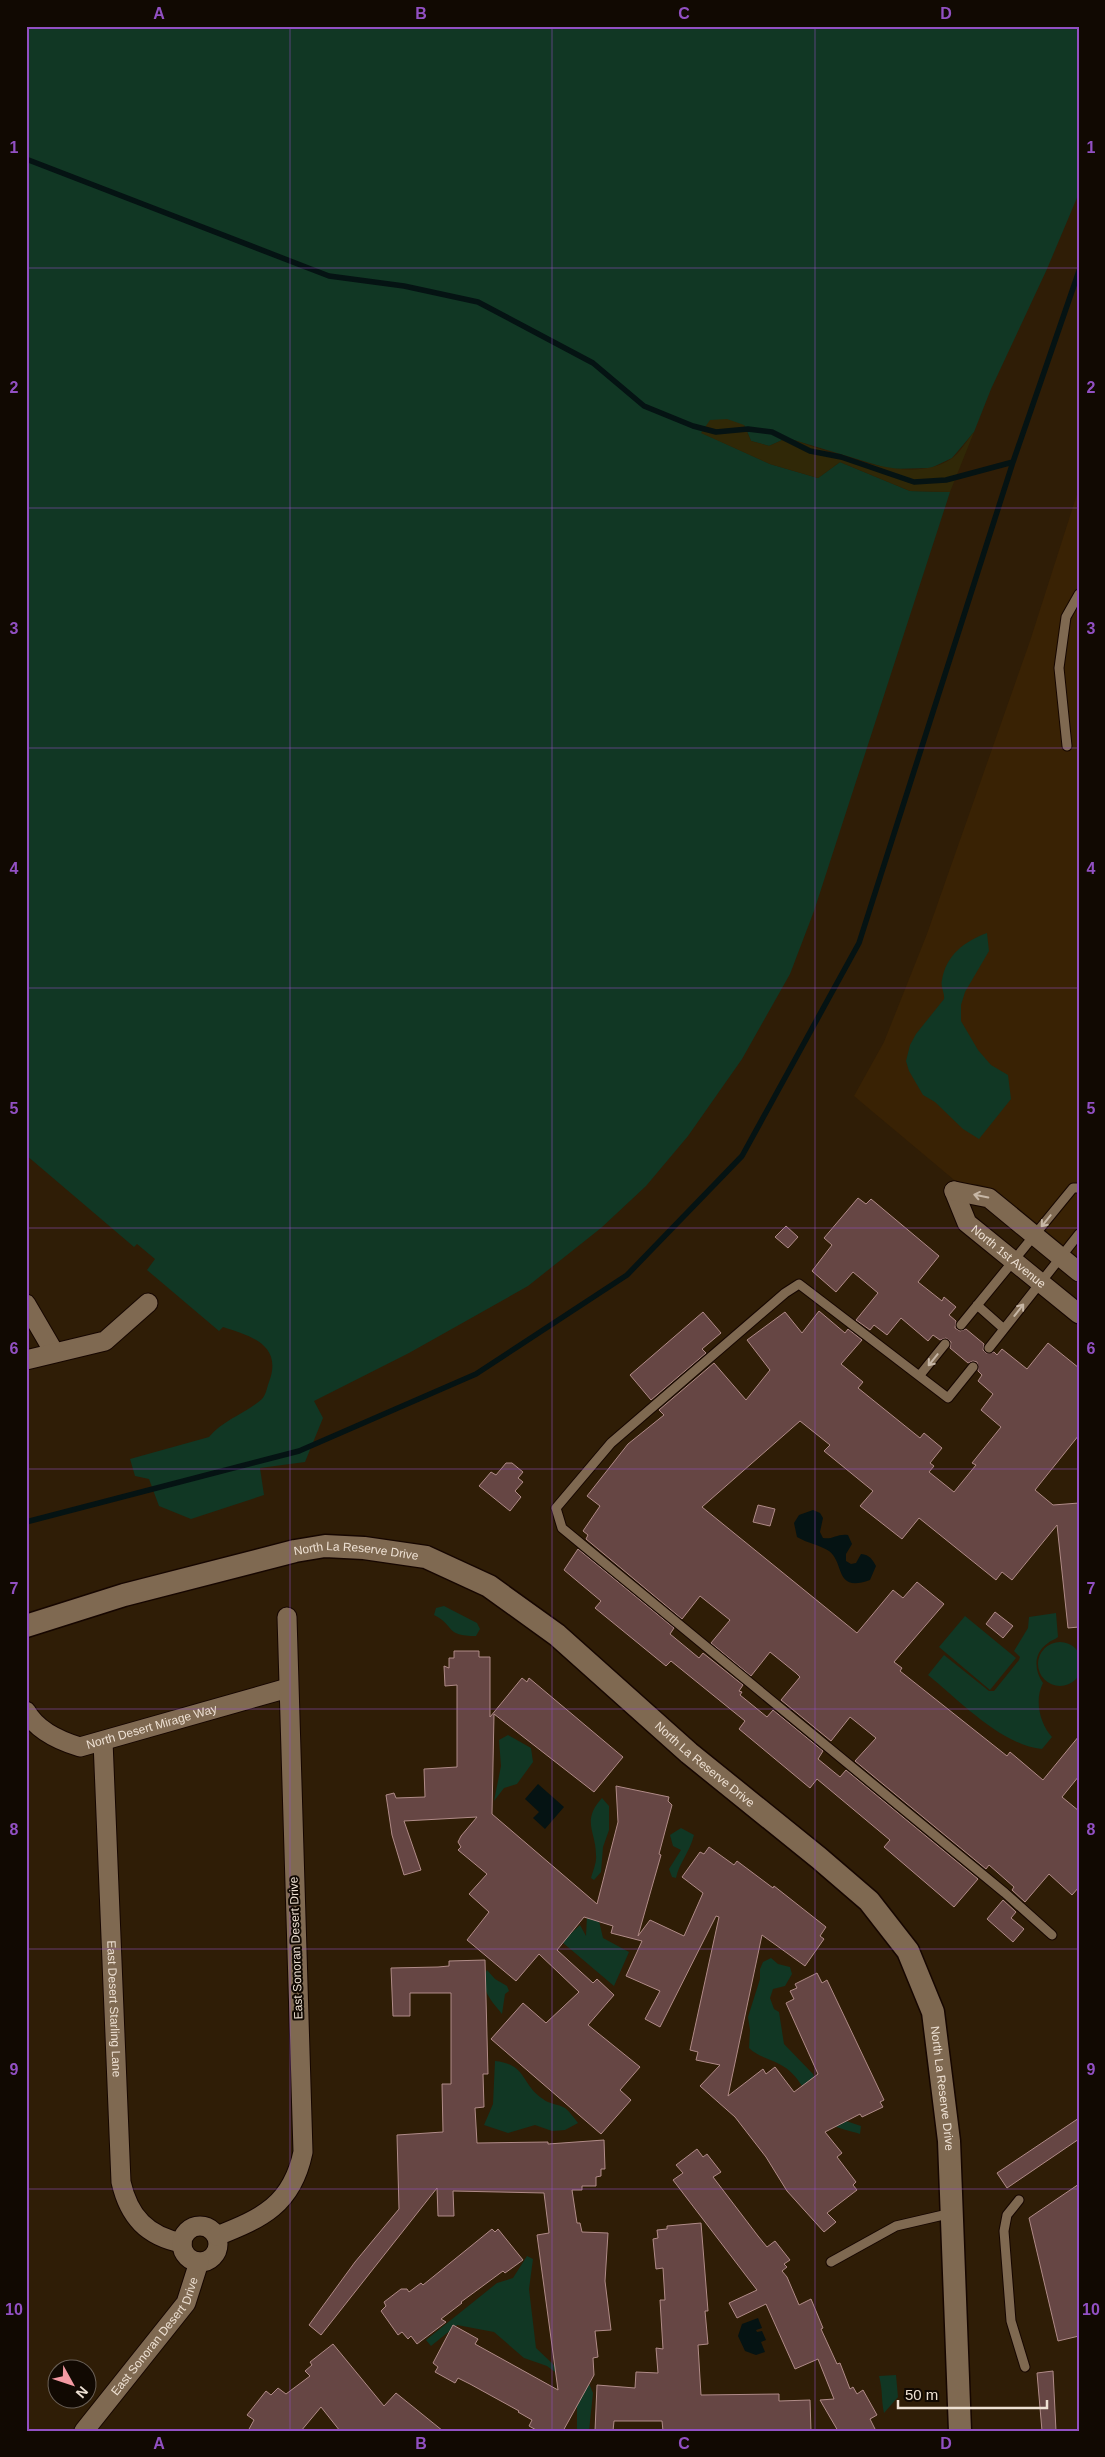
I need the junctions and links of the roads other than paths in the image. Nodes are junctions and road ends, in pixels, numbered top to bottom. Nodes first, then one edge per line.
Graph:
1 (1079, 594) edge
2 (1067, 746) dead end
3 (1079, 1188) edge
4 (1079, 1234) edge
5 (1034, 1235) junction
6 (1060, 1257) junction
7 (1013, 1261) junction
8 (1079, 1272) edge
9 (1040, 1283) junction
10 (148, 1303) dead end
11 (26, 1304) edge
12 (976, 1305) junction
13 (1079, 1314) edge
14 (961, 1325) dead end
15 (1004, 1329) junction
16 (945, 1344) dead end
17 (988, 1348) dead end
18 (54, 1352) junction
19 (26, 1360) edge
20 (973, 1367) dead end
21 (920, 1375) junction
22 (287, 1617) dead end
23 (26, 1626) edge
24 (288, 1688) junction
25 (26, 1711) edge
26 (103, 1742) junction
27 (1052, 1934) dead end
28 (1019, 2200) dead end
29 (952, 2213) junction
30 (217, 2236) junction
31 (182, 2243) junction
32 (199, 2262) junction
33 (831, 2262) dead end
34 (1025, 2367) dead end
35 (960, 2430) edge
36 (84, 2431) edge

1 - 2 lane
3 -> 5 lane
4 - 6 lane
5 - 6 street, North 1st Avenue
5 - 7 lane
5 -> 7 street, North 1st Avenue
6 - 8 street, North 1st Avenue
6 - 9 lane
7 - 9 street, North 1st Avenue
7 - 12 lane
9 - 13 street, North 1st Avenue
15 -> 9 lane
10 - 18 street
11 - 18 street
12 - 14 lane
12 - 15 lane
15 - 17 lane
16 -> 21 lane
18 - 19 street
20 - 21 lane
21 - 27 lane
22 - 24 street, East Sonoran Desert Drive
23 - 29 street, North La Reserve Drive
24 - 26 street, North Desert Mirage Way
24 - 30 street, East Sonoran Desert Drive
25 - 26 street, North Desert Mirage Way
26 - 31 street, East Desert Starling Lane
28 - 34 lane
29 - 33 lane
29 - 35 street, North La Reserve Drive
30 - 31 street
30 - 32 street, East Sonoran Desert Drive
31 - 32 street, East Sonoran Desert Drive
32 - 36 street, East Sonoran Desert Drive

